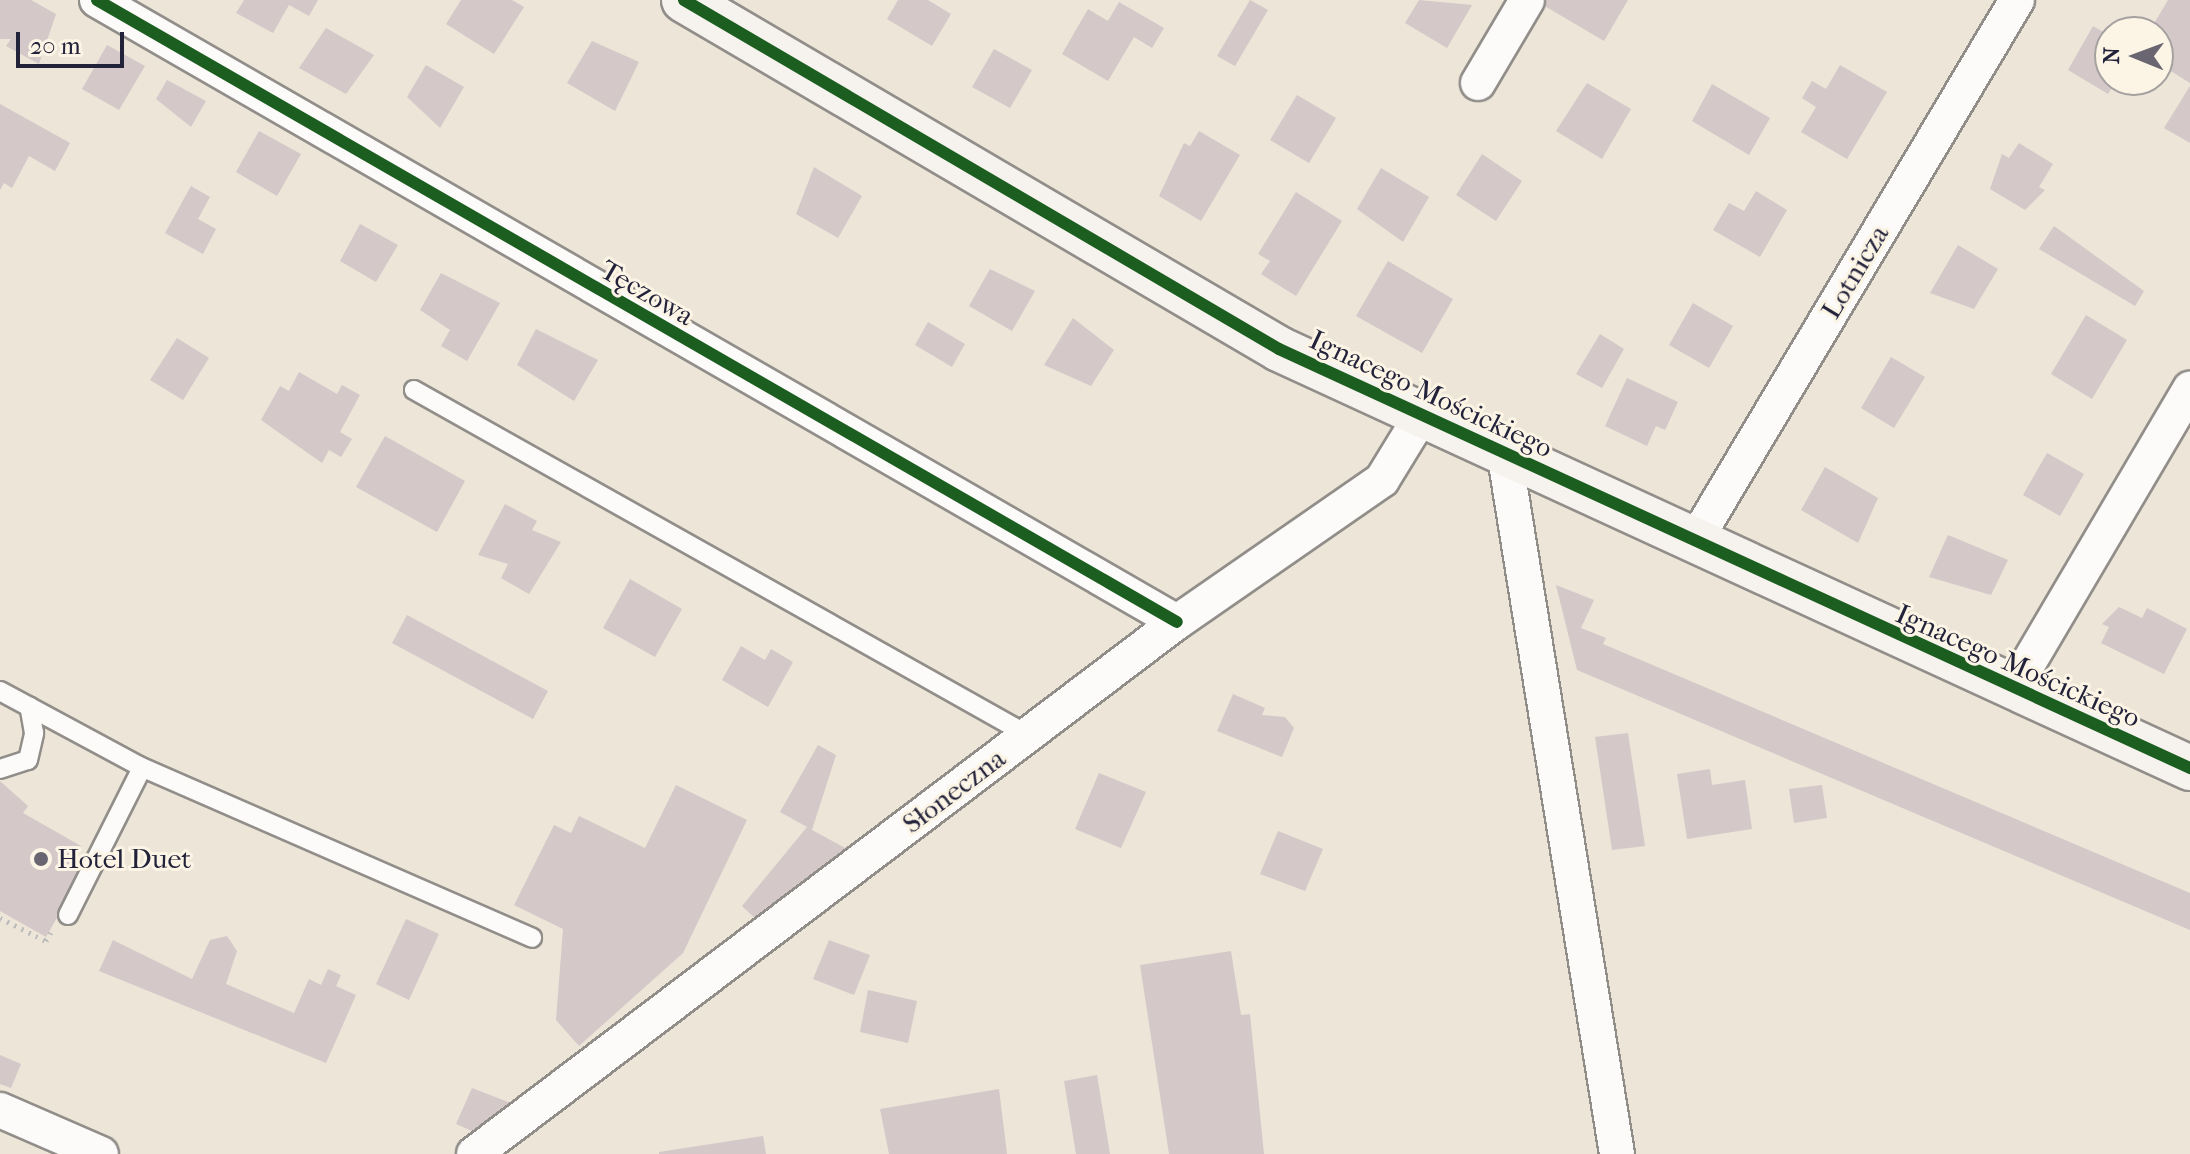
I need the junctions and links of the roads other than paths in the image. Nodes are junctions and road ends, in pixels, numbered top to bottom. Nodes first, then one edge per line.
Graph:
1 (97, 0) edge
2 (684, 0) edge
3 (1527, 0) edge
4 (2017, 0) edge
5 (1478, 83) dead end
6 (2190, 389) edge
7 (414, 390) dead end
8 (1420, 418) junction
9 (1505, 457) junction
10 (1693, 544) junction
11 (1177, 622) junction
12 (0, 691) edge
13 (2012, 691) junction
14 (29, 706) junction
15 (1028, 735) junction
16 (142, 768) junction
17 (2190, 768) edge
18 (0, 769) edge
19 (68, 915) road end
20 (532, 938) dead end
21 (0, 1110) edge
22 (101, 1154) edge
23 (474, 1154) edge
24 (1617, 1154) edge

1 - 11 street, Tęczowa
2 - 8 street, Ignacego Mościckiego
3 - 5 street
4 - 10 street, Lotnicza
6 - 13 street
7 - 15 lane
8 - 9 street, Ignacego Mościckiego
8 - 11 street, Słoneczna
9 - 10 street, Ignacego Mościckiego
9 - 24 street
10 - 13 street, Ignacego Mościckiego
11 - 15 street, Słoneczna
12 - 14 lane
13 - 17 street, Ignacego Mościckiego
14 - 16 lane
14 - 18 lane
15 - 23 street, Słoneczna
16 - 19 lane
16 - 20 lane
21 - 22 street

